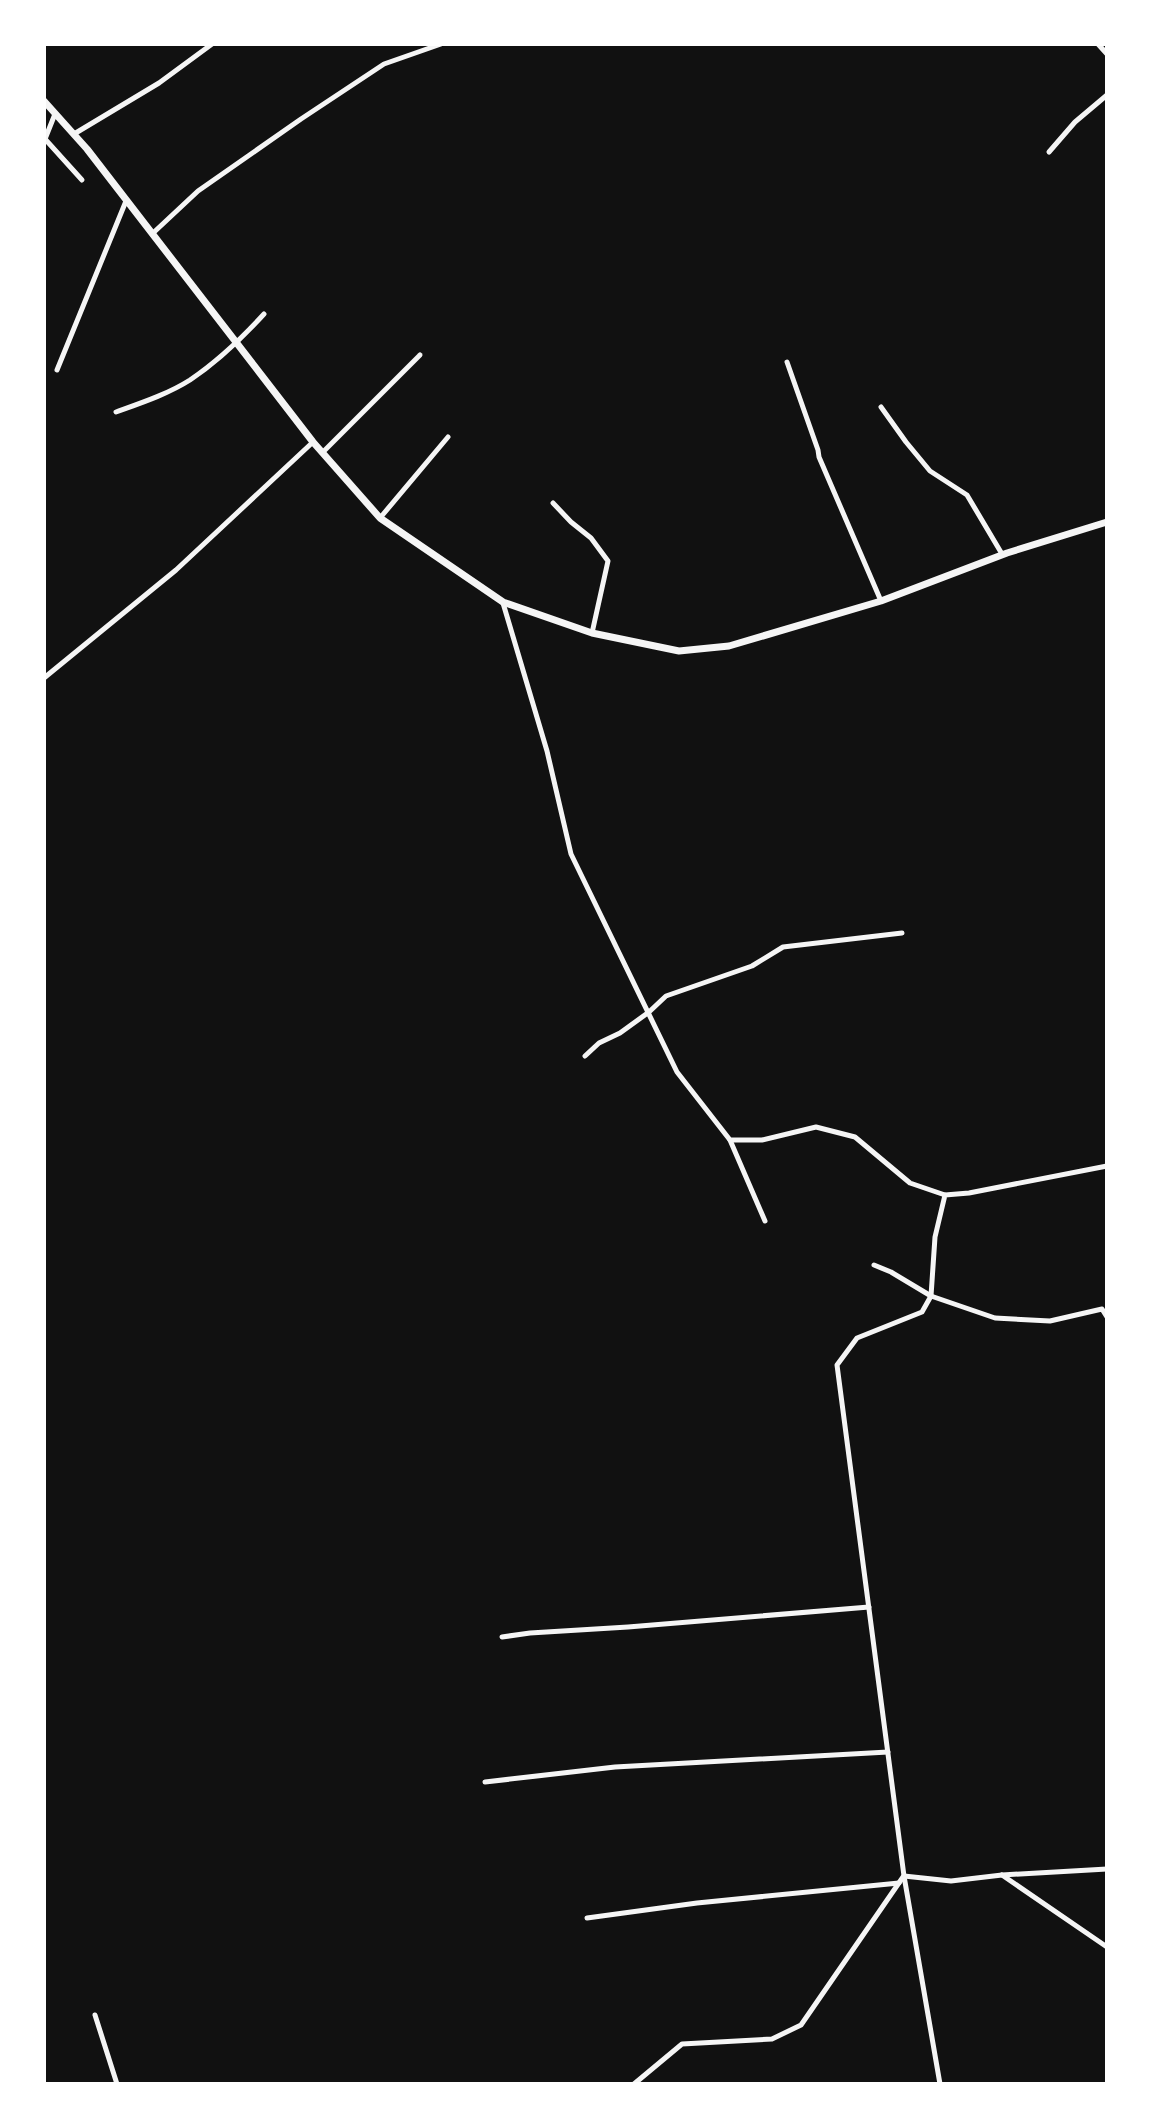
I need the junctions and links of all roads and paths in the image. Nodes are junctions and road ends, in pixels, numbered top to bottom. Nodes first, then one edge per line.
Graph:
1 (212, 44) edge
2 (441, 44) edge
3 (1098, 44) edge
4 (1107, 54) edge
5 (1107, 95) edge
6 (44, 101) edge
7 (55, 113) junction
8 (74, 134) junction
9 (1049, 152) dead end
10 (82, 180) dead end
11 (126, 201) junction
12 (152, 234) junction
13 (264, 314) dead end
14 (237, 343) junction
15 (420, 355) dead end
16 (787, 362) dead end
17 (57, 370) dead end
18 (881, 407) dead end
19 (116, 412) dead end
20 (448, 437) dead end
21 (313, 442) junction
22 (323, 452) junction
23 (553, 503) dead end
24 (380, 518) junction
25 (1107, 522) edge
26 (1003, 555) junction
27 (881, 601) junction
28 (503, 602) junction
29 (592, 633) junction
30 (44, 678) edge
31 (902, 933) dead end
32 (649, 1012) junction
33 (585, 1056) dead end
34 (730, 1140) junction
35 (1107, 1166) edge
36 (945, 1195) junction
37 (765, 1221) dead end
38 (874, 1265) dead end
39 (931, 1296) junction
40 (1107, 1317) edge
41 (869, 1607) junction
42 (502, 1637) dead end
43 (888, 1752) junction
44 (485, 1782) dead end
45 (1107, 1869) edge
46 (1002, 1875) junction
47 (904, 1876) junction
48 (899, 1883) junction
49 (587, 1918) dead end
50 (1107, 1947) edge
51 (95, 2015) dead end
52 (117, 2084) edge
53 (634, 2084) edge
54 (940, 2084) edge

1 - 8 street
2 - 12 street
3 - 4 street
5 - 9 street
6 - 7 street
7 - 8 street
7 - 10 street
8 - 11 street
11 - 12 street
11 - 17 street
12 - 14 street
13 - 14 street
14 - 19 street
14 - 21 street
15 - 22 street
16 - 27 street
18 - 26 street
20 - 24 street
21 - 22 street
21 - 30 street
22 - 24 street
23 - 29 street
24 - 28 street
25 - 26 street
26 - 27 street
27 - 29 street
28 - 29 street
28 - 32 street
31 - 32 street
32 - 33 street
32 - 34 street
34 - 36 street
34 - 37 street
35 - 36 street
36 - 39 street
38 - 39 street
39 - 40 street
39 - 41 street
41 - 42 street
41 - 43 street
43 - 44 street
43 - 47 street
45 - 46 street
46 - 47 street
46 - 50 street
47 - 48 street
47 - 54 street
48 - 49 street
48 - 53 street
51 - 52 street

